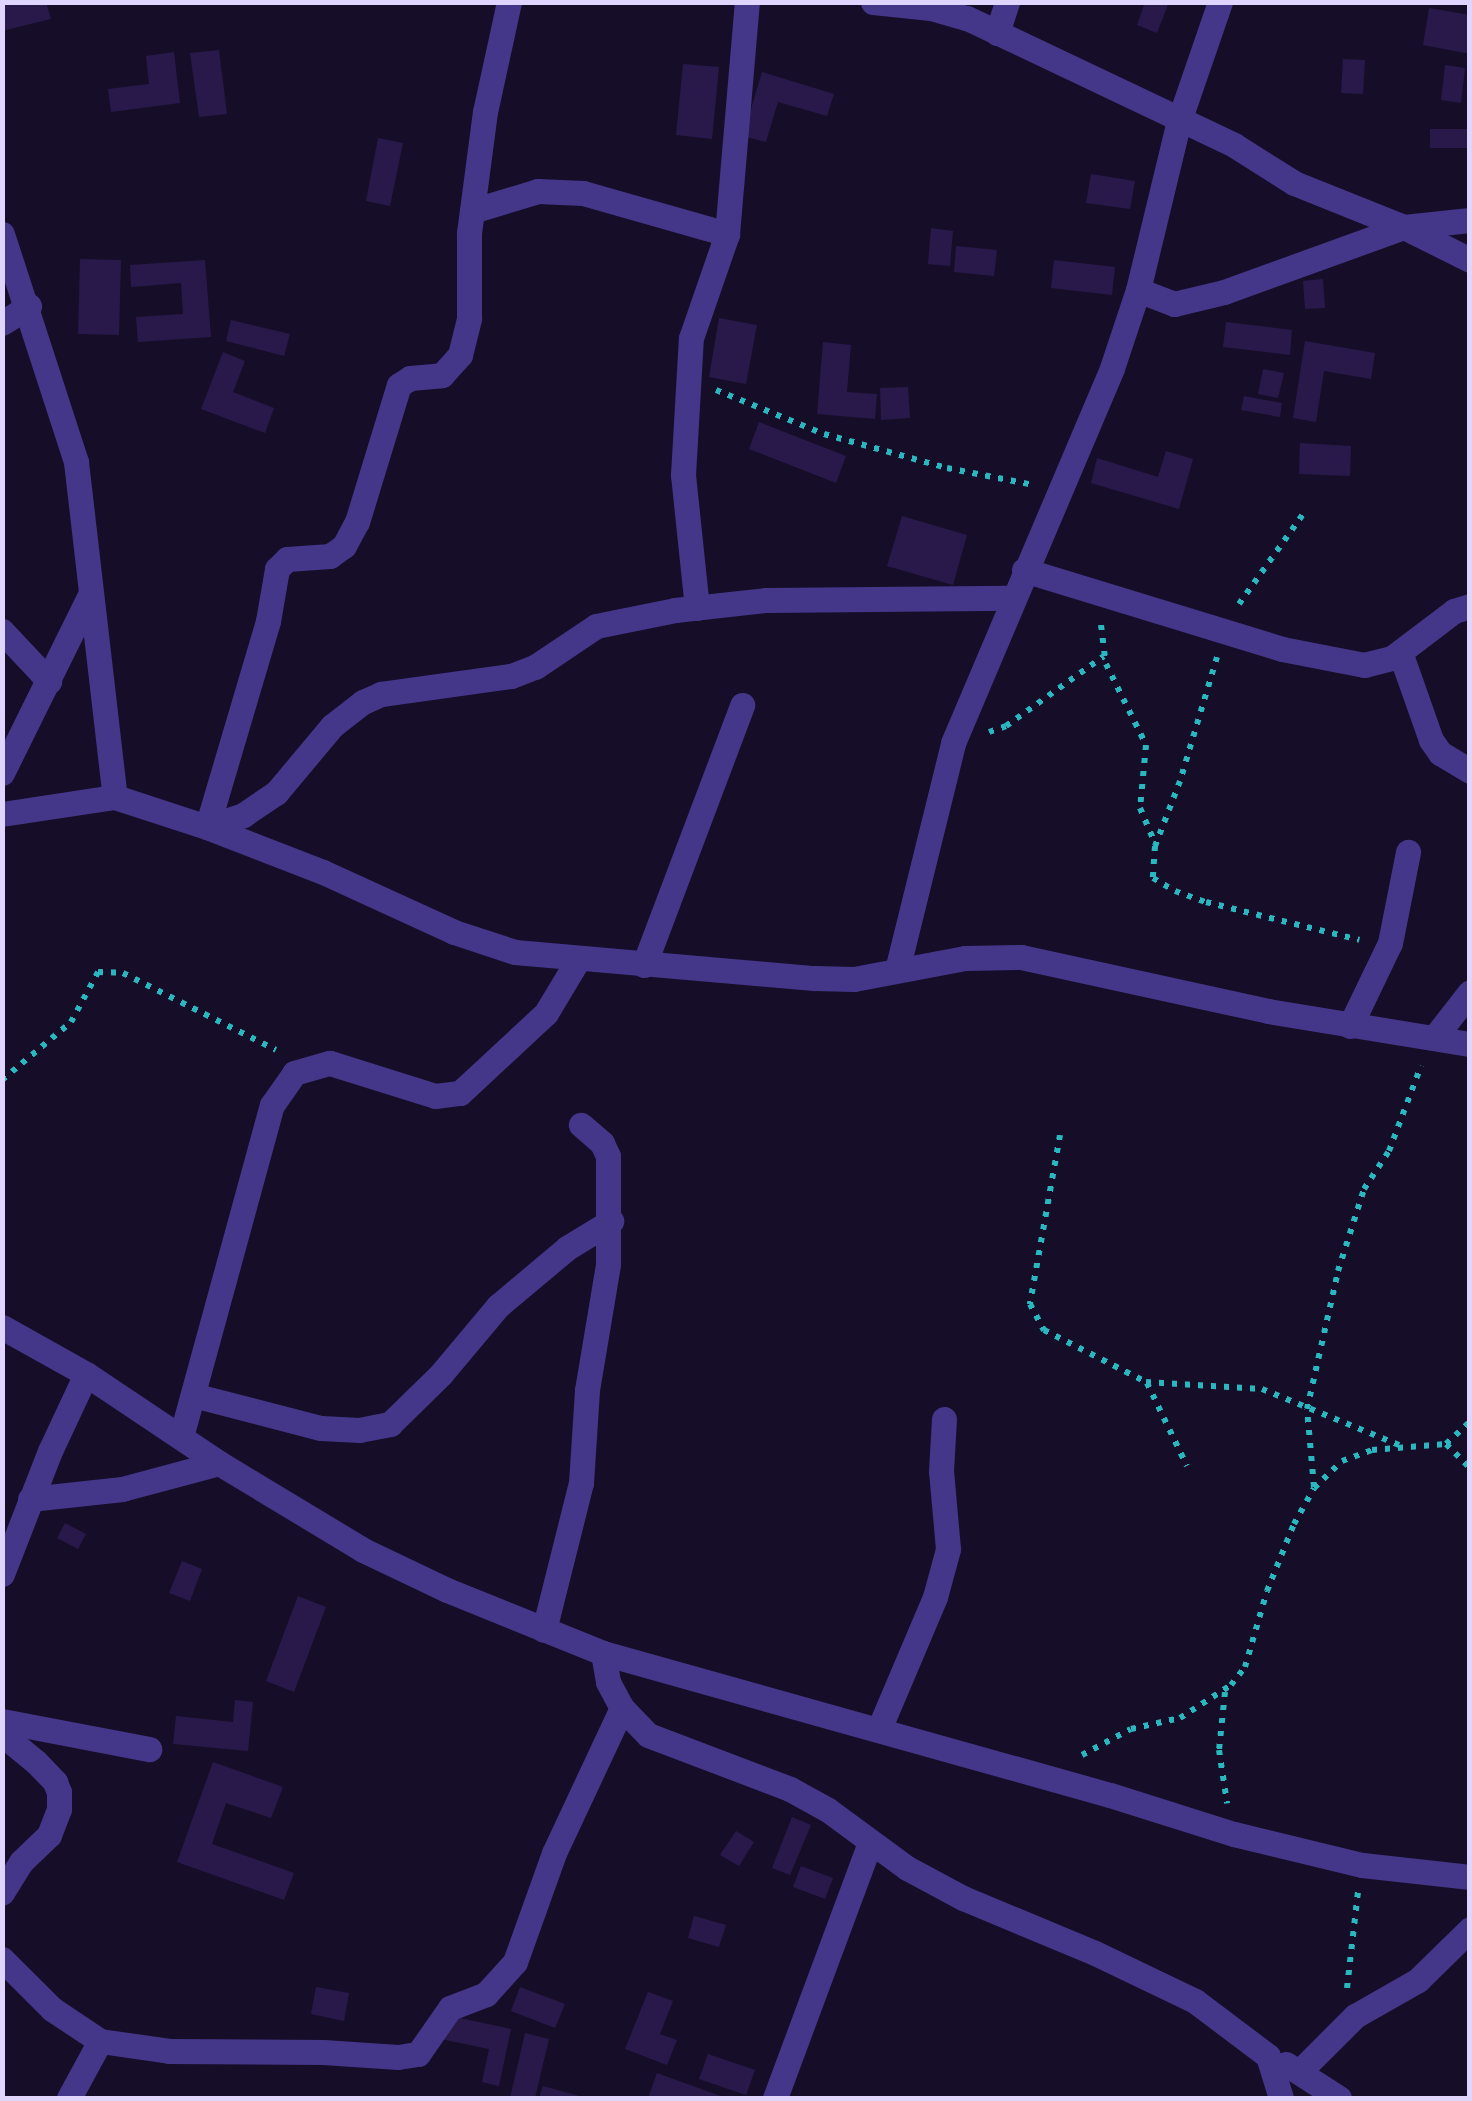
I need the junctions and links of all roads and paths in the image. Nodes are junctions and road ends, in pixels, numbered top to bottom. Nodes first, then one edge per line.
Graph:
1 (509, 2) edge
2 (747, 2) edge
3 (873, 2) edge
4 (1007, 2) edge
5 (1220, 2) edge
6 (997, 33) junction
7 (1179, 121) junction
8 (472, 211) junction
9 (1470, 220) edge
10 (1404, 227) junction
11 (2, 234) edge
12 (727, 234) junction
13 (1470, 260) edge
14 (1138, 290) junction
15 (30, 306) junction
16 (2, 323) edge
17 (691, 380) junction
18 (1059, 490) junction
19 (1304, 513) dead end
20 (1024, 570) junction
21 (1091, 590) junction
22 (90, 595) junction
23 (1012, 598) junction
24 (1470, 606) edge
25 (696, 608) junction
26 (2, 632) edge
27 (1224, 633) junction
28 (1400, 652) junction
29 (1104, 656) junction
30 (49, 681) junction
31 (742, 706) dead end
32 (952, 743) junction
33 (1470, 771) edge
34 (2, 773) edge
35 (114, 796) junction
36 (2, 814) edge
37 (207, 827) junction
38 (1156, 846) junction
39 (1408, 852) dead end
40 (1390, 943) junction
41 (580, 958) junction
42 (644, 965) junction
43 (897, 970) junction
44 (1470, 992) edge
45 (1350, 1026) junction
46 (1434, 1038) junction
47 (1470, 1044) edge
48 (294, 1073) junction
49 (2, 1080) edge
50 (581, 1125) dead end
51 (1060, 1135) dead end
52 (611, 1220) junction
53 (2, 1327) edge
54 (86, 1374) junction
55 (1146, 1382) junction
56 (193, 1395) junction
57 (1306, 1408) junction
58 (944, 1419) dead end
59 (1470, 1422) edge
60 (182, 1438) junction
61 (1446, 1444) junction
62 (1400, 1446) junction
63 (219, 1463) junction
64 (1187, 1466) dead end
65 (1470, 1468) edge
66 (1314, 1488) junction
67 (30, 1500) junction
68 (2, 1574) edge
69 (544, 1630) junction
70 (603, 1653) junction
71 (1225, 1690) junction
72 (622, 1708) junction
73 (2, 1721) edge
74 (879, 1729) junction
75 (2, 1734) edge
76 (149, 1749) dead end
77 (1048, 1778) junction
78 (1234, 1834) junction
79 (870, 1842) junction
80 (1362, 1865) junction
81 (1470, 1878) edge
82 (2, 1892) edge
83 (1470, 1930) edge
84 (2, 1959) edge
85 (1342, 2028) junction
86 (100, 2042) junction
87 (1268, 2056) junction
88 (1300, 2071) junction
89 (69, 2098) edge
90 (776, 2098) edge
91 (1280, 2098) edge
92 (1339, 2098) edge

1 - 8 street
2 - 12 street
3 - 6 street
4 - 6 street
5 - 7 street
6 - 7 street
7 - 10 street
7 - 14 street
8 - 12 street
8 - 37 street
9 - 10 street
10 - 13 street
10 - 14 street
11 - 15 street
12 - 17 street
14 - 18 street
15 - 16 street
15 - 22 street
17 - 18 path
17 - 25 street
18 - 20 street
19 - 27 path
20 - 21 street
20 - 23 street
21 - 27 street
21 - 29 path
22 - 30 street
22 - 35 street
23 - 25 street
23 - 32 street
24 - 28 street
25 - 37 street
26 - 30 street
27 - 28 street
27 - 38 path
28 - 33 street
29 - 32 path
29 - 38 path
30 - 34 street
31 - 42 street
32 - 43 street
35 - 36 street
35 - 37 street
37 - 41 street
38 - 40 path
39 - 40 street
40 - 45 street
41 - 42 street
41 - 48 street
42 - 43 street
43 - 45 street
44 - 46 street
45 - 46 street
46 - 47 street
46 - 57 path
48 - 49 path
48 - 56 street
50 - 52 street
51 - 55 path
52 - 56 street
52 - 69 street
53 - 54 street
54 - 60 street
54 - 67 street
55 - 57 path
55 - 64 path
56 - 60 street
57 - 62 path
57 - 66 path
58 - 74 street
59 - 61 path
60 - 63 street
61 - 62 path
61 - 65 path
62 - 66 path
63 - 67 street
63 - 69 street
66 - 71 path
67 - 68 street
69 - 70 street
70 - 72 street
70 - 74 street
71 - 77 path
71 - 78 path
72 - 79 street
72 - 86 street
73 - 76 street
74 - 77 street
75 - 82 street
77 - 78 street
78 - 80 street
79 - 87 street
79 - 90 street
80 - 81 street
80 - 85 path
83 - 85 street
84 - 86 street
85 - 88 street
86 - 89 street
87 - 88 street
87 - 91 street
88 - 92 street

